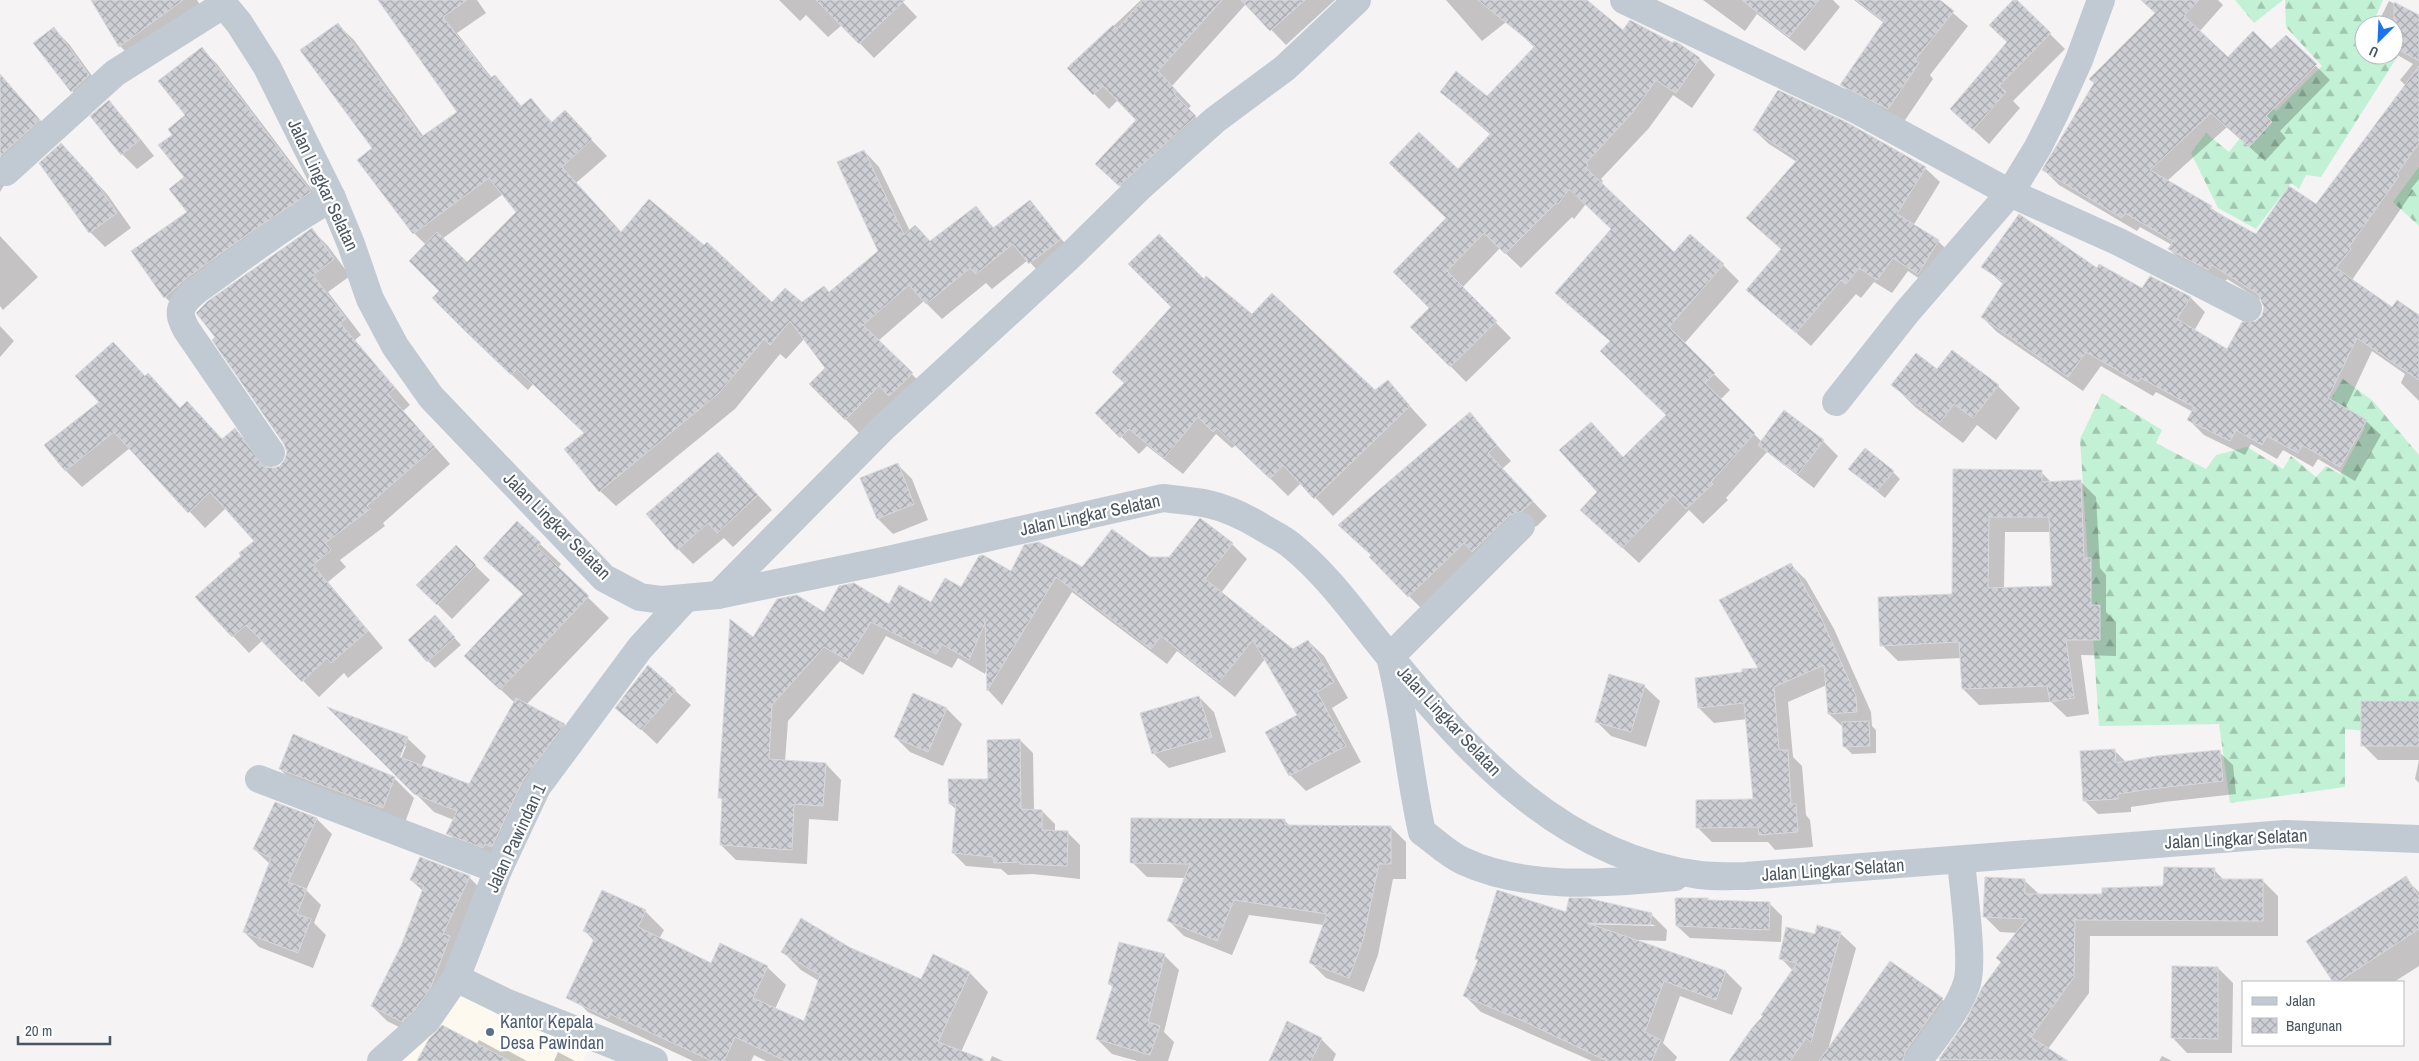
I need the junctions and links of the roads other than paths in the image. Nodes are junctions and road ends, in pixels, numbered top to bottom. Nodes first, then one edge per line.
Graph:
1 (1357, 0) edge
2 (1624, 0) edge
3 (2101, 0) edge
4 (221, 3) edge
5 (6, 172) dead end
6 (2010, 193) junction
7 (332, 198) junction
8 (2248, 308) dead end
9 (1836, 402) dead end
10 (271, 453) dead end
11 (1521, 526) dead end
12 (718, 594) junction
13 (685, 599) junction
14 (1390, 657) junction
15 (260, 779) dead end
16 (2419, 839) edge
17 (1961, 860) junction
18 (498, 870) junction
19 (1701, 875) junction
20 (456, 978) junction
21 (380, 1061) edge
22 (654, 1061) edge
23 (1918, 1061) edge

1 - 12 street
2 - 6 street
3 - 6 street
4 - 5 street
4 - 7 street, Jalan Lingkar Selatan
6 - 8 street
6 - 9 street
7 - 10 street
7 - 13 street, Jalan Lingkar Selatan
11 - 14 street
12 - 13 street, Jalan Lingkar Selatan
12 - 14 street, Jalan Lingkar Selatan
13 - 18 street, Jalan Pawindan 1
14 - 19 street, Jalan Lingkar Selatan
14 - 19 street
15 - 18 street
16 - 17 street, Jalan Lingkar Selatan
17 - 19 street, Jalan Lingkar Selatan
17 - 23 street
18 - 20 street, Jalan Pawindan 1
20 - 21 street, Jalan Pawindan 1
20 - 22 street

